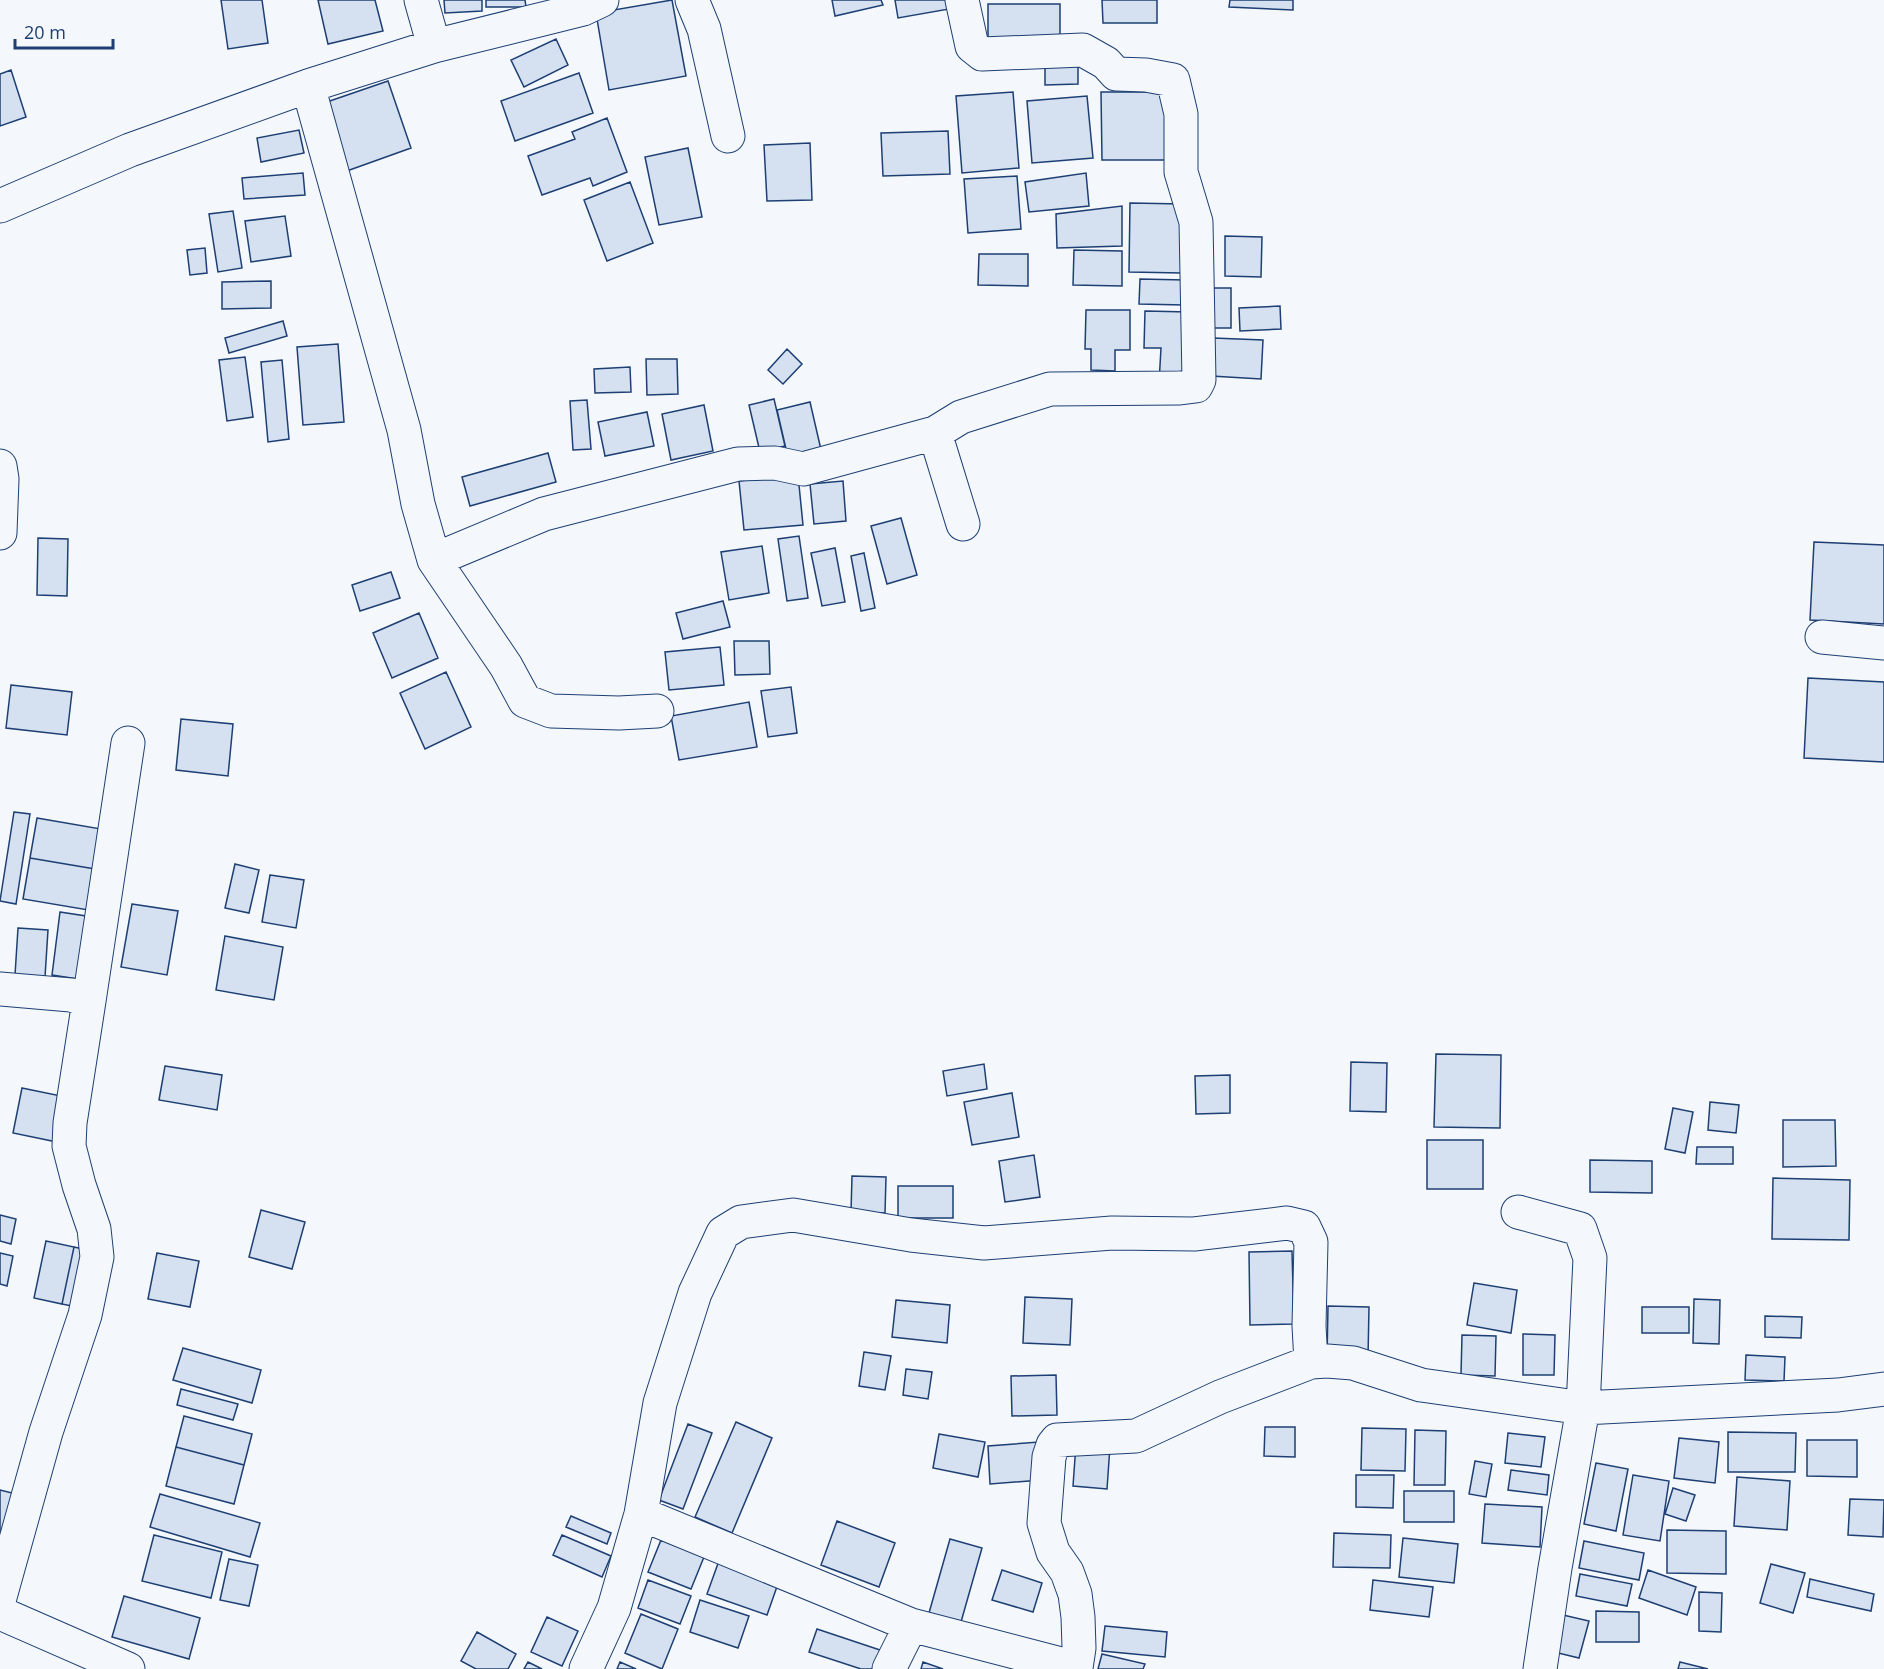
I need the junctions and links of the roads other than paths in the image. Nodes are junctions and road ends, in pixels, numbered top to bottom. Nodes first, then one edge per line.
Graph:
1 (421, 0) edge
2 (602, 0) edge
3 (692, 0) edge
4 (962, 0) edge
5 (434, 46) junction
6 (308, 86) junction
7 (728, 136) dead end
8 (0, 206) edge
9 (935, 433) junction
10 (0, 466) edge
11 (963, 524) dead end
12 (0, 532) edge
13 (434, 560) junction
14 (1822, 637) dead end
15 (1884, 643) edge
16 (657, 711) dead end
17 (128, 743) dead end
18 (0, 989) edge
19 (89, 1001) junction
20 (1518, 1212) dead end
21 (1311, 1362) junction
22 (1884, 1389) edge
23 (1583, 1408) junction
24 (641, 1514) junction
25 (0, 1597) edge
26 (0, 1612) edge
27 (911, 1625) junction
28 (128, 1669) edge
29 (586, 1669) edge
30 (889, 1669) edge
31 (1076, 1669) edge
32 (1540, 1669) edge

1 - 5 street
2 - 5 street
3 - 7 street
4 - 9 street
5 - 6 street
6 - 8 street
6 - 13 street
9 - 11 street
9 - 13 street
10 - 12 street
13 - 16 street
14 - 15 street
17 - 19 street
18 - 19 street
19 - 25 street
20 - 23 street
21 - 23 street
21 - 24 street
21 - 31 street
22 - 23 street
23 - 32 street
24 - 27 street
24 - 29 street
26 - 28 street
27 - 30 street
27 - 31 street

